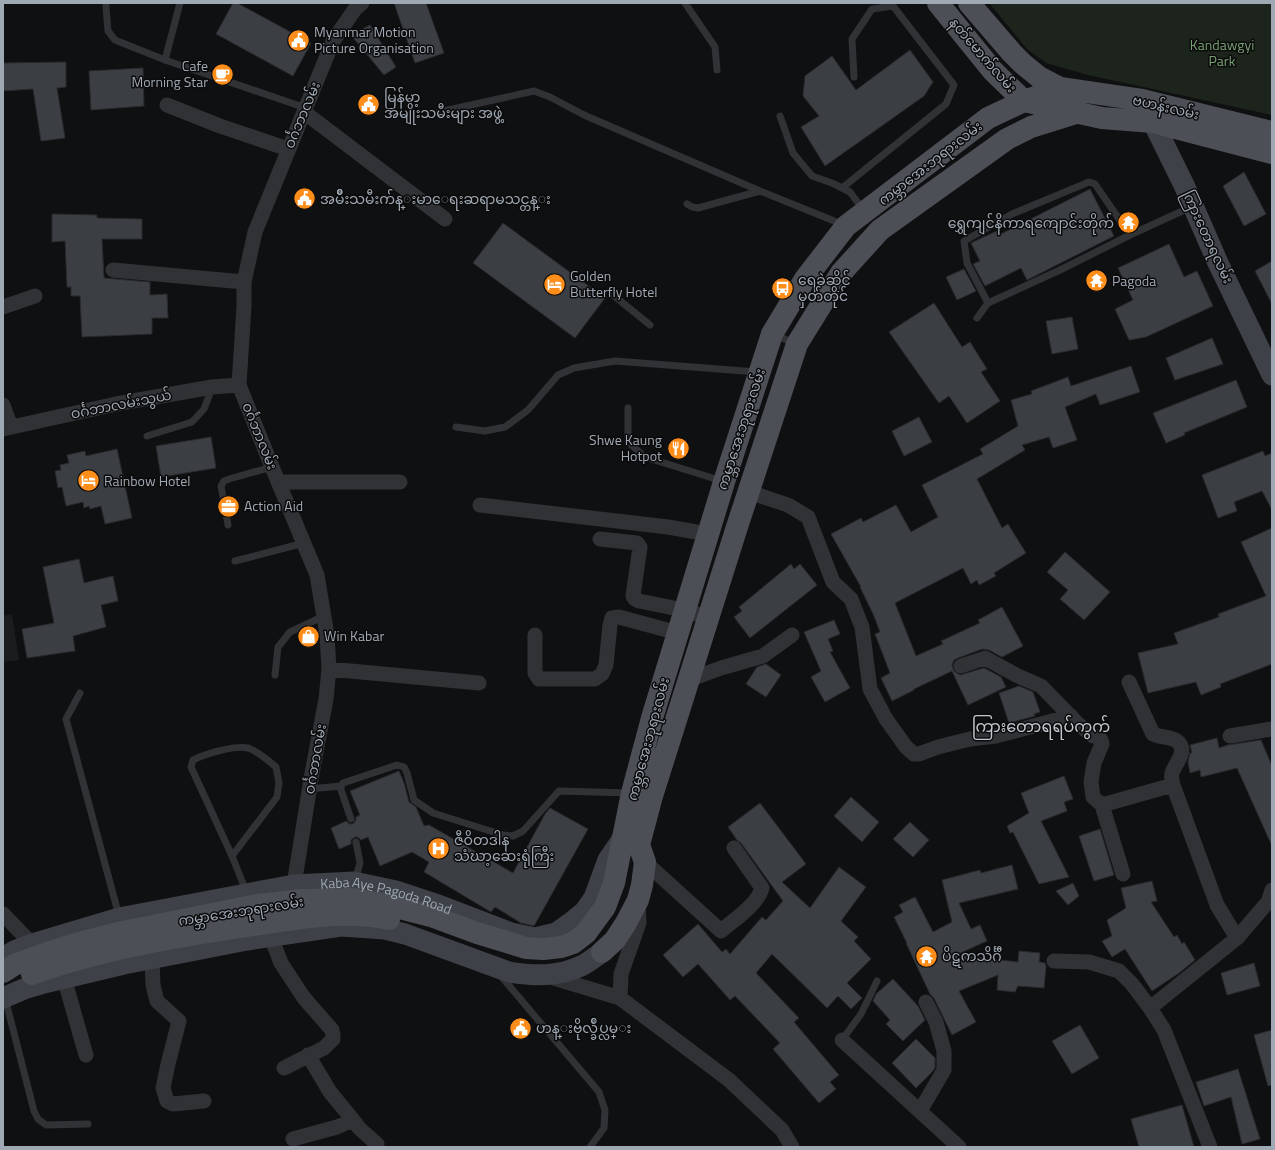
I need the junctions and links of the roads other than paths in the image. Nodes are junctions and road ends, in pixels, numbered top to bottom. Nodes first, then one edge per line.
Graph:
1 (106, 3) edge
2 (180, 3) edge
3 (362, 3) edge
4 (685, 3) edge
5 (938, 3) edge
6 (969, 3) edge
7 (1012, 53) junction
8 (165, 60) junction
9 (717, 70) dead end
10 (993, 71) junction
11 (854, 78) dead end
12 (1060, 88) junction
13 (1142, 100) junction
14 (1024, 101) junction
15 (167, 105) dead end
16 (305, 110) junction
17 (439, 112) dead end
18 (1079, 112) junction
19 (780, 116) dead end
20 (988, 118) junction
21 (1153, 122) junction
22 (1272, 132) edge
23 (1008, 139) junction
24 (288, 149) junction
25 (1272, 153) edge
26 (842, 188) junction
27 (760, 191) junction
28 (687, 204) dead end
29 (1193, 207) junction
30 (865, 212) junction
31 (445, 218) dead end
32 (846, 226) junction
33 (1130, 234) junction
34 (113, 270) dead end
35 (244, 282) junction
36 (613, 295) dead end
37 (35, 296) dead end
38 (988, 303) junction
39 (3, 307) edge
40 (977, 318) dead end
41 (650, 325) dead end
42 (772, 334) junction
43 (797, 344) junction
44 (759, 372) junction
45 (1272, 375) edge
46 (239, 385) junction
47 (212, 387) junction
48 (3, 406) edge
49 (628, 408) dead end
50 (456, 427) dead end
51 (7, 428) edge
52 (147, 436) dead end
53 (272, 467) junction
54 (279, 482) junction
55 (400, 482) dead end
56 (724, 482) junction
57 (749, 492) junction
58 (480, 505) dead end
59 (228, 525) dead end
60 (708, 534) junction
61 (600, 538) dead end
62 (304, 543) junction
63 (235, 561) dead end
64 (684, 610) junction
65 (324, 616) junction
66 (709, 618) junction
67 (678, 633) junction
68 (535, 635) dead end
69 (792, 635) dead end
70 (961, 666) dead end
71 (329, 669) junction
72 (275, 675) dead end
73 (688, 680) junction
74 (1129, 682) dead end
75 (479, 683) dead end
76 (80, 693) dead end
77 (1070, 716) junction
78 (1272, 729) edge
79 (1230, 736) dead end
80 (1173, 785) junction
81 (341, 786) junction
82 (309, 789) junction
83 (632, 793) junction
84 (1102, 805) junction
85 (351, 819) dead end
86 (356, 842) dead end
87 (636, 848) junction
88 (734, 848) dead end
89 (232, 856) junction
90 (1123, 874) dead end
91 (354, 882) junction
92 (294, 885) junction
93 (1272, 890) edge
94 (247, 893) junction
95 (638, 900) junction
96 (3, 914) edge
97 (119, 918) junction
98 (271, 937) junction
99 (1236, 938) junction
100 (32, 944) junction
101 (602, 952) joint
102 (3, 958) edge
103 (152, 958) junction
104 (1054, 961) dead end
105 (491, 965) junction
106 (3, 972) edge
107 (543, 975) junction
108 (64, 978) junction
109 (877, 982) dead end
110 (3, 993) edge
111 (620, 998) junction
112 (926, 1002) dead end
113 (1150, 1008) junction
114 (842, 1040) joint
115 (86, 1055) dead end
116 (308, 1056) junction
117 (284, 1068) dead end
118 (204, 1101) dead end
119 (920, 1111) junction
120 (353, 1120) junction
121 (88, 1124) dead end
122 (294, 1139) dead end
123 (377, 1144) dead end
124 (590, 1147) edge
125 (792, 1147) edge
126 (960, 1147) edge
127 (1210, 1147) edge

1 - 8 lane
2 - 8 lane
3 - 16 street, ဝင်္ဂဘာလမ်း
4 - 9 lane
5 - 10 main road, နတ်မောက်လမ်း
6 - 7 main road, နတ်မောက်လမ်း
7 - 12 main road, နတ်မောက်လမ်း
7 - 14 main road
8 - 16 lane
10 - 14 main road, နတ်မောက်လမ်း
10 - 20 main road
11 - 26 lane
12 - 13 main road, ဗဟန်းလမ်း
12 - 14 main road, ကမ္ဘာအေးဘုရားလမ်း
13 - 21 main road, ကြားတောရလမ်း
13 - 22 main road, ဗဟန်းလမ်း
14 - 18 main road, နတ်မောက်လမ်း
14 - 20 main road, ကမ္ဘာအေးဘုရားလမ်း
14 - 23 main road
15 - 24 street
16 - 24 street, ဝင်္ဂဘာလမ်း
16 - 31 street
17 - 27 lane
18 - 21 main road, ဗဟန်းလမ်း
18 - 23 main road, ကမ္ဘာအေးဘုရားလမ်း
19 - 26 lane
20 - 30 main road, ကမ္ဘာအေးဘုရားလမ်း
21 - 25 main road, ဗဟန်းလမ်း
21 - 29 main road, ကြားတောရလမ်း
23 - 43 main road, ကမ္ဘာအေးဘုရားလမ်း
24 - 35 street, ဝင်္ဂဘာလမ်း
26 - 30 lane
27 - 28 lane
27 - 32 lane
29 - 33 lane
29 - 45 main road, ကြားတောရလမ်း
30 - 32 main road, ကမ္ဘာအေးဘုရားလမ်း
32 - 42 main road, ကမ္ဘာအေးဘုရားလမ်း
33 - 38 lane
33 - 38 lane
34 - 35 street
35 - 46 street, ဝင်္ဂဘာလမ်း
36 - 41 lane
37 - 39 street
38 - 40 lane
42 - 43 lane
42 - 44 main road, ကမ္ဘာအေးဘုရားလမ်း
43 - 57 main road, ကမ္ဘာအေးဘုရားလမ်း
44 - 50 lane
44 - 56 main road, ကမ္ဘာအေးဘုရားလမ်း
46 - 47 street, ဝင်္ဂဘာလမ်းသွယ်
46 - 53 street, ဝင်္ဂဘာလမ်း
47 - 51 street, ဝင်္ဂဘာလမ်းသွယ်
47 - 52 lane
48 - 51 street
49 - 56 lane
53 - 54 street, ဝင်္ဂဘာလမ်း
53 - 59 lane
54 - 55 street
54 - 62 street, ဝင်္ဂဘာလမ်း
56 - 60 main road, ကမ္ဘာအေးဘုရားလမ်း
57 - 66 main road, ကမ္ဘာအေးဘုရားလမ်း
57 - 77 street
58 - 60 street
60 - 64 main road, ကမ္ဘာအေးဘုရားလမ်း
61 - 64 street
62 - 63 lane
62 - 65 street, ဝင်္ဂဘာလမ်း
64 - 66 street
64 - 67 main road, ကမ္ဘာအေးဘုရားလမ်း
65 - 71 street, ဝင်္ဂဘာလမ်း
65 - 72 lane
66 - 73 main road, ကမ္ဘာအေးဘုရားလမ်း
67 - 68 street
67 - 83 main road, ကမ္ဘာအေးဘုရားလမ်း
69 - 73 street
70 - 77 street
71 - 75 street
71 - 82 street, ဝင်္ဂဘာလမ်း
73 - 87 main road, ကမ္ဘာအေးဘုရားလမ်း
74 - 80 street
76 - 97 lane
77 - 84 street
78 - 79 street
80 - 84 street
80 - 99 street
81 - 82 lane
81 - 83 lane
81 - 85 lane
82 - 92 street, ဝင်္ဂဘာလမ်း
83 - 87 main road, ကမ္ဘာအေးဘုရားလမ်း
84 - 90 street
86 - 91 lane
87 - 88 street
87 - 91 main road, Kaba Aye Pagoda Road
87 - 95 main road, ကမ္ဘာအေးဘုရားလမ်း
87 - 106 main road, ကမ္ဘာအေးဘုရားလမ်း
87 - 110 main road, ကမ္ဘာအေးဘုရားလမ်း
89 - 89 lane
89 - 94 lane
91 - 92 main road, Kaba Aye Pagoda Road
92 - 94 main road, Kaba Aye Pagoda Road
93 - 99 street
94 - 97 main road, Kaba Aye Pagoda Road
95 - 101 main road, ကမ္ဘာအေးဘုရားလမ်း
95 - 111 street
96 - 100 street
97 - 100 main road, Kaba Aye Pagoda Road
98 - 103 main road
98 - 105 main road
98 - 116 street
99 - 113 street
100 - 102 main road, Kaba Aye Pagoda Road
101 - 107 main road
103 - 108 main road
103 - 118 street
104 - 113 street
105 - 107 main road
105 - 124 lane
107 - 111 street
108 - 110 main road
108 - 115 street
109 - 114 lane
110 - 121 lane
111 - 125 street
112 - 119 street
113 - 127 street
114 - 119 street
116 - 117 street
116 - 120 street
119 - 126 street
120 - 122 street
120 - 123 street

